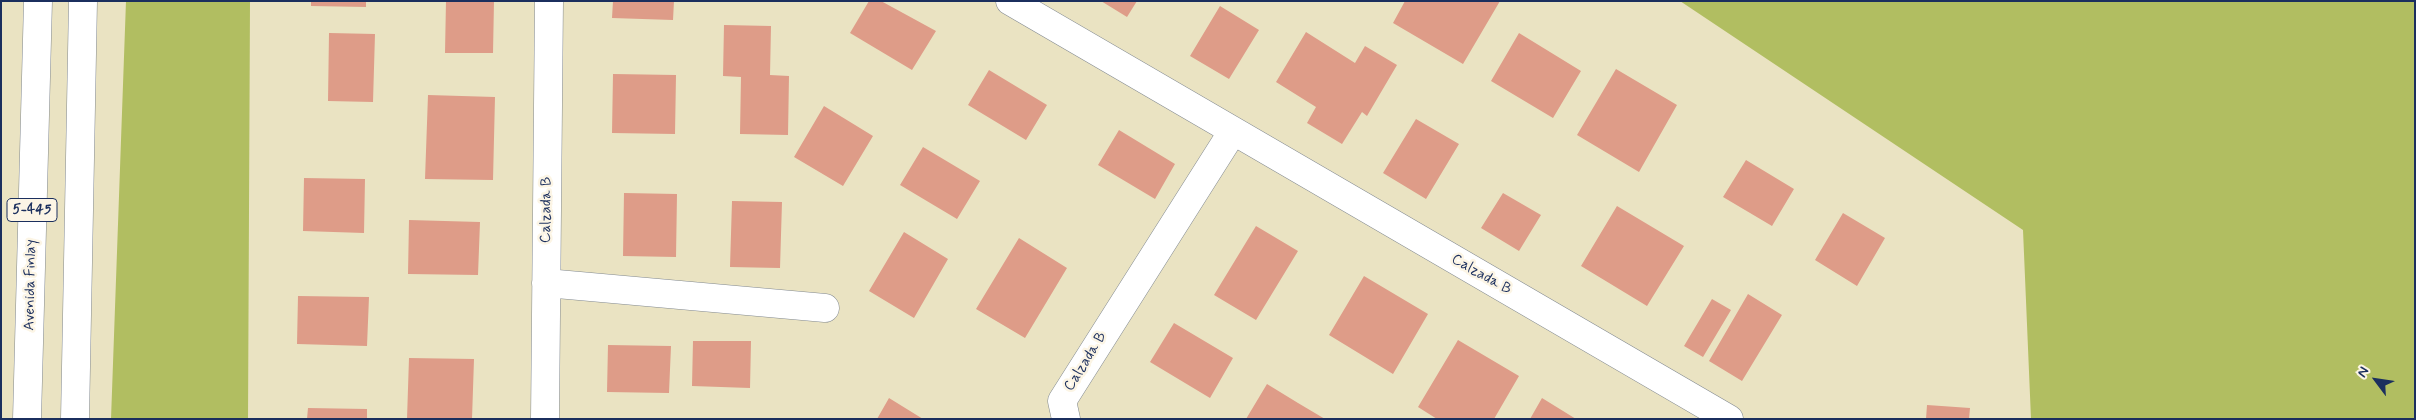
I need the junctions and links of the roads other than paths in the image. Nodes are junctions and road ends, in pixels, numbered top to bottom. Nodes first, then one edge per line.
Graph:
1 (38, 1) edge
2 (83, 1) edge
3 (550, 1) edge
4 (1010, 1) edge
5 (1234, 131) junction
6 (546, 283) junction
7 (826, 308) dead end
8 (27, 419) edge
9 (75, 419) edge
10 (545, 419) edge
11 (1066, 419) edge
12 (1729, 419) edge

1 - 8 main road, Avenida Finlay / 5-445
2 - 9 main road, 5-445
3 - 6 main road, Calzada B
4 - 5 main road, Calzada B
5 - 11 main road, Calzada B
5 - 12 main road, Calzada B
6 - 7 main road
6 - 10 main road, Calzada B

